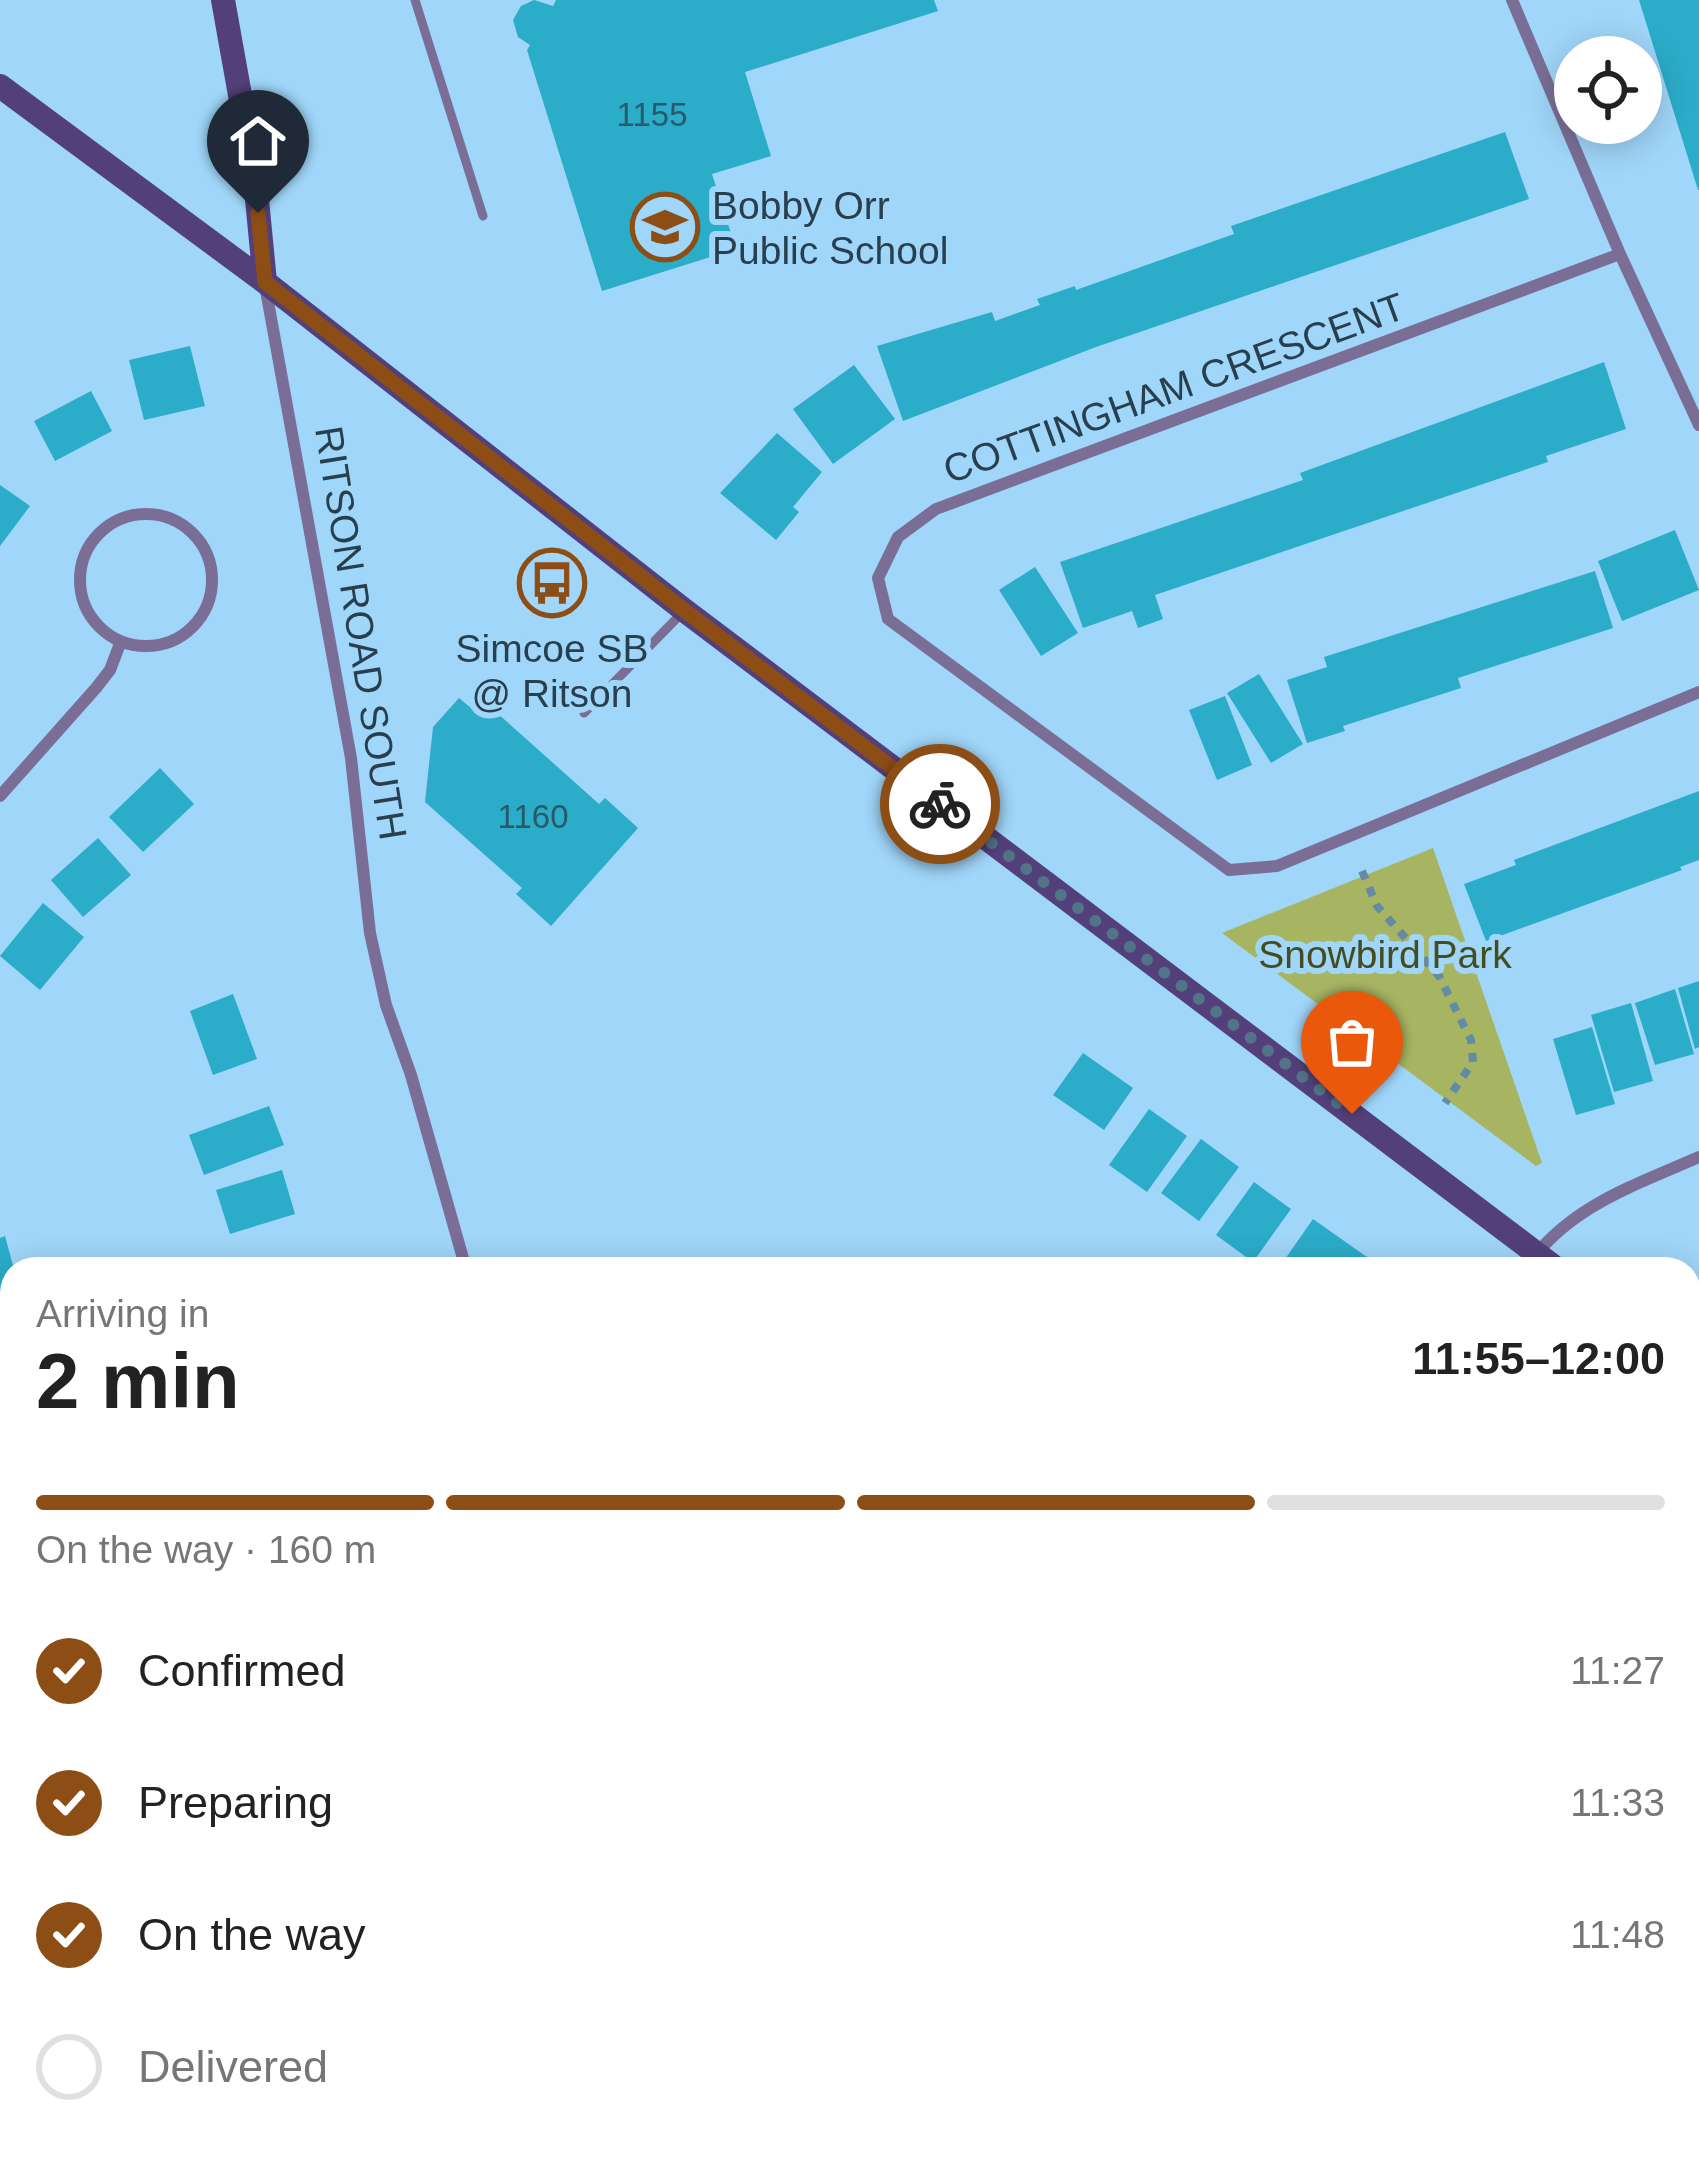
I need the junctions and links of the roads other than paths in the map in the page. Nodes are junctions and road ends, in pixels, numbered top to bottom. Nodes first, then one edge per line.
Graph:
1 (223, 0) edge
2 (415, 0) edge
3 (1513, 0) edge
4 (0, 86) edge
5 (483, 216) dead end
6 (1620, 254) junction
7 (265, 282) junction
8 (1699, 425) edge
9 (684, 610) junction
10 (121, 641) junction
11 (1699, 692) edge
12 (584, 713) dead end
13 (0, 796) edge
14 (1699, 1157) edge
15 (463, 1257) edge
16 (1525, 1257) edge
17 (1534, 1257) edge

1 - 7 street, RITSON ROAD SOUTH
2 - 5 lane
3 - 6 street
4 - 7 street
6 - 8 street
6 - 11 street, COTTINGHAM CRESCENT
7 - 9 street
7 - 15 street, RITSON ROAD SOUTH
9 - 12 lane
9 - 16 street
10 - 10 street
10 - 13 street
14 - 17 street

